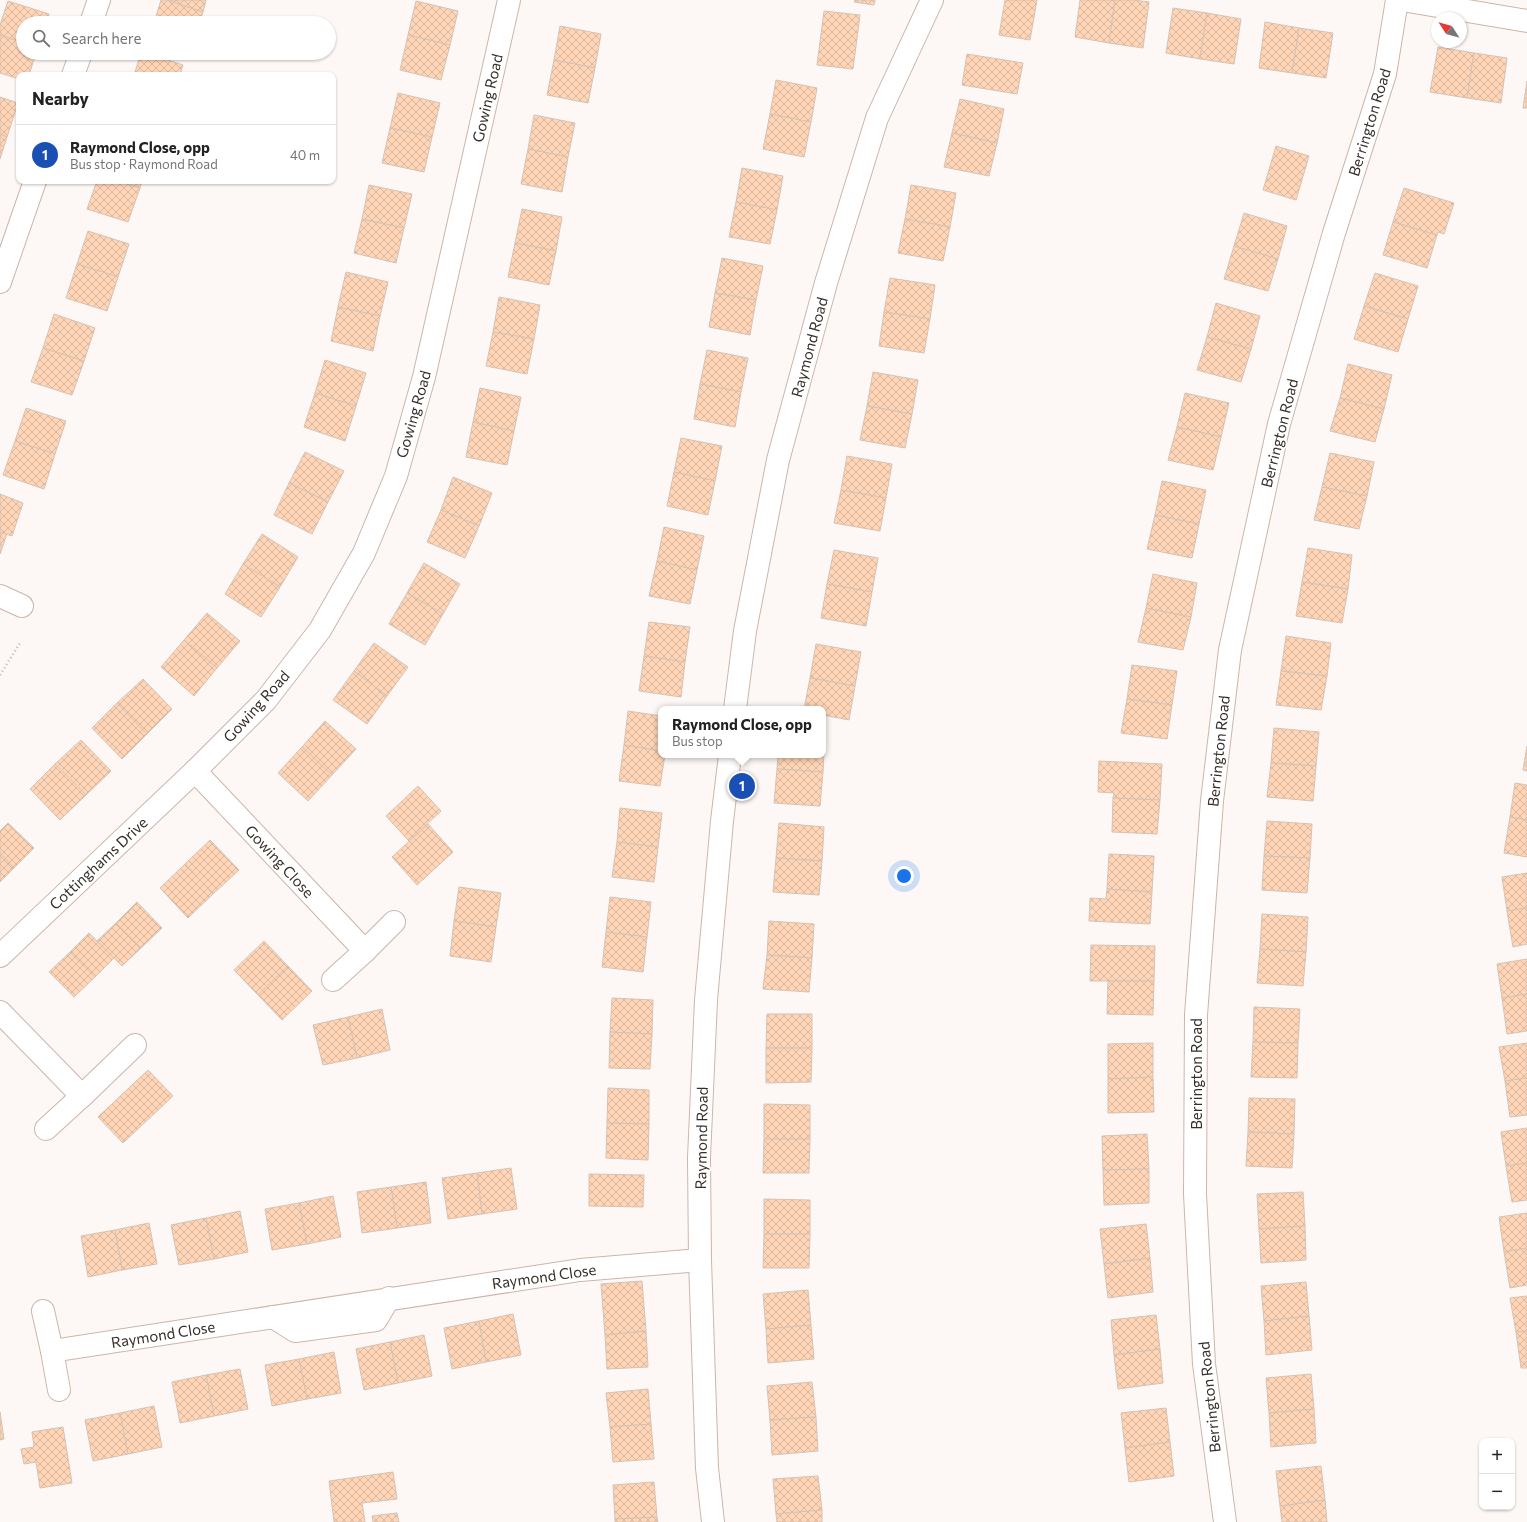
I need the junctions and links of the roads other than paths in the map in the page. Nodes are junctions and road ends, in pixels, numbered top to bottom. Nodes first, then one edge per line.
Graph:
1 (99, 0) edge
2 (509, 0) edge
3 (932, 0) edge
4 (1397, 0) edge
5 (1402, 0) edge
6 (93, 16) edge
7 (1527, 21) edge
8 (78, 60) edge
9 (74, 72) edge
10 (34, 184) edge
11 (0, 282) edge
12 (0, 596) edge
13 (22, 606) dead end
14 (735, 706) edge
15 (730, 758) edge
16 (195, 771) junction
17 (394, 922) dead end
18 (365, 951) junction
19 (0, 956) edge
20 (333, 980) dead end
21 (0, 1012) edge
22 (135, 1045) dead end
23 (82, 1096) junction
24 (46, 1129) dead end
25 (700, 1260) junction
26 (43, 1311) dead end
27 (52, 1351) junction
28 (59, 1390) dead end
29 (712, 1522) edge
30 (1225, 1522) edge

1 - 6 street
2 - 16 street, Gowing Road
3 - 14 street, Raymond Road
4 - 30 street, Berrington Road
5 - 7 street
8 - 9 street
10 - 11 street
12 - 13 street
15 - 25 street, Raymond Road
16 - 18 street, Gowing Close
16 - 19 street, Cottinghams Drive
17 - 18 street
18 - 20 street
21 - 23 street
22 - 23 street
23 - 24 street
25 - 27 street, Raymond Close
25 - 29 street, Raymond Road
26 - 27 street
27 - 28 street

